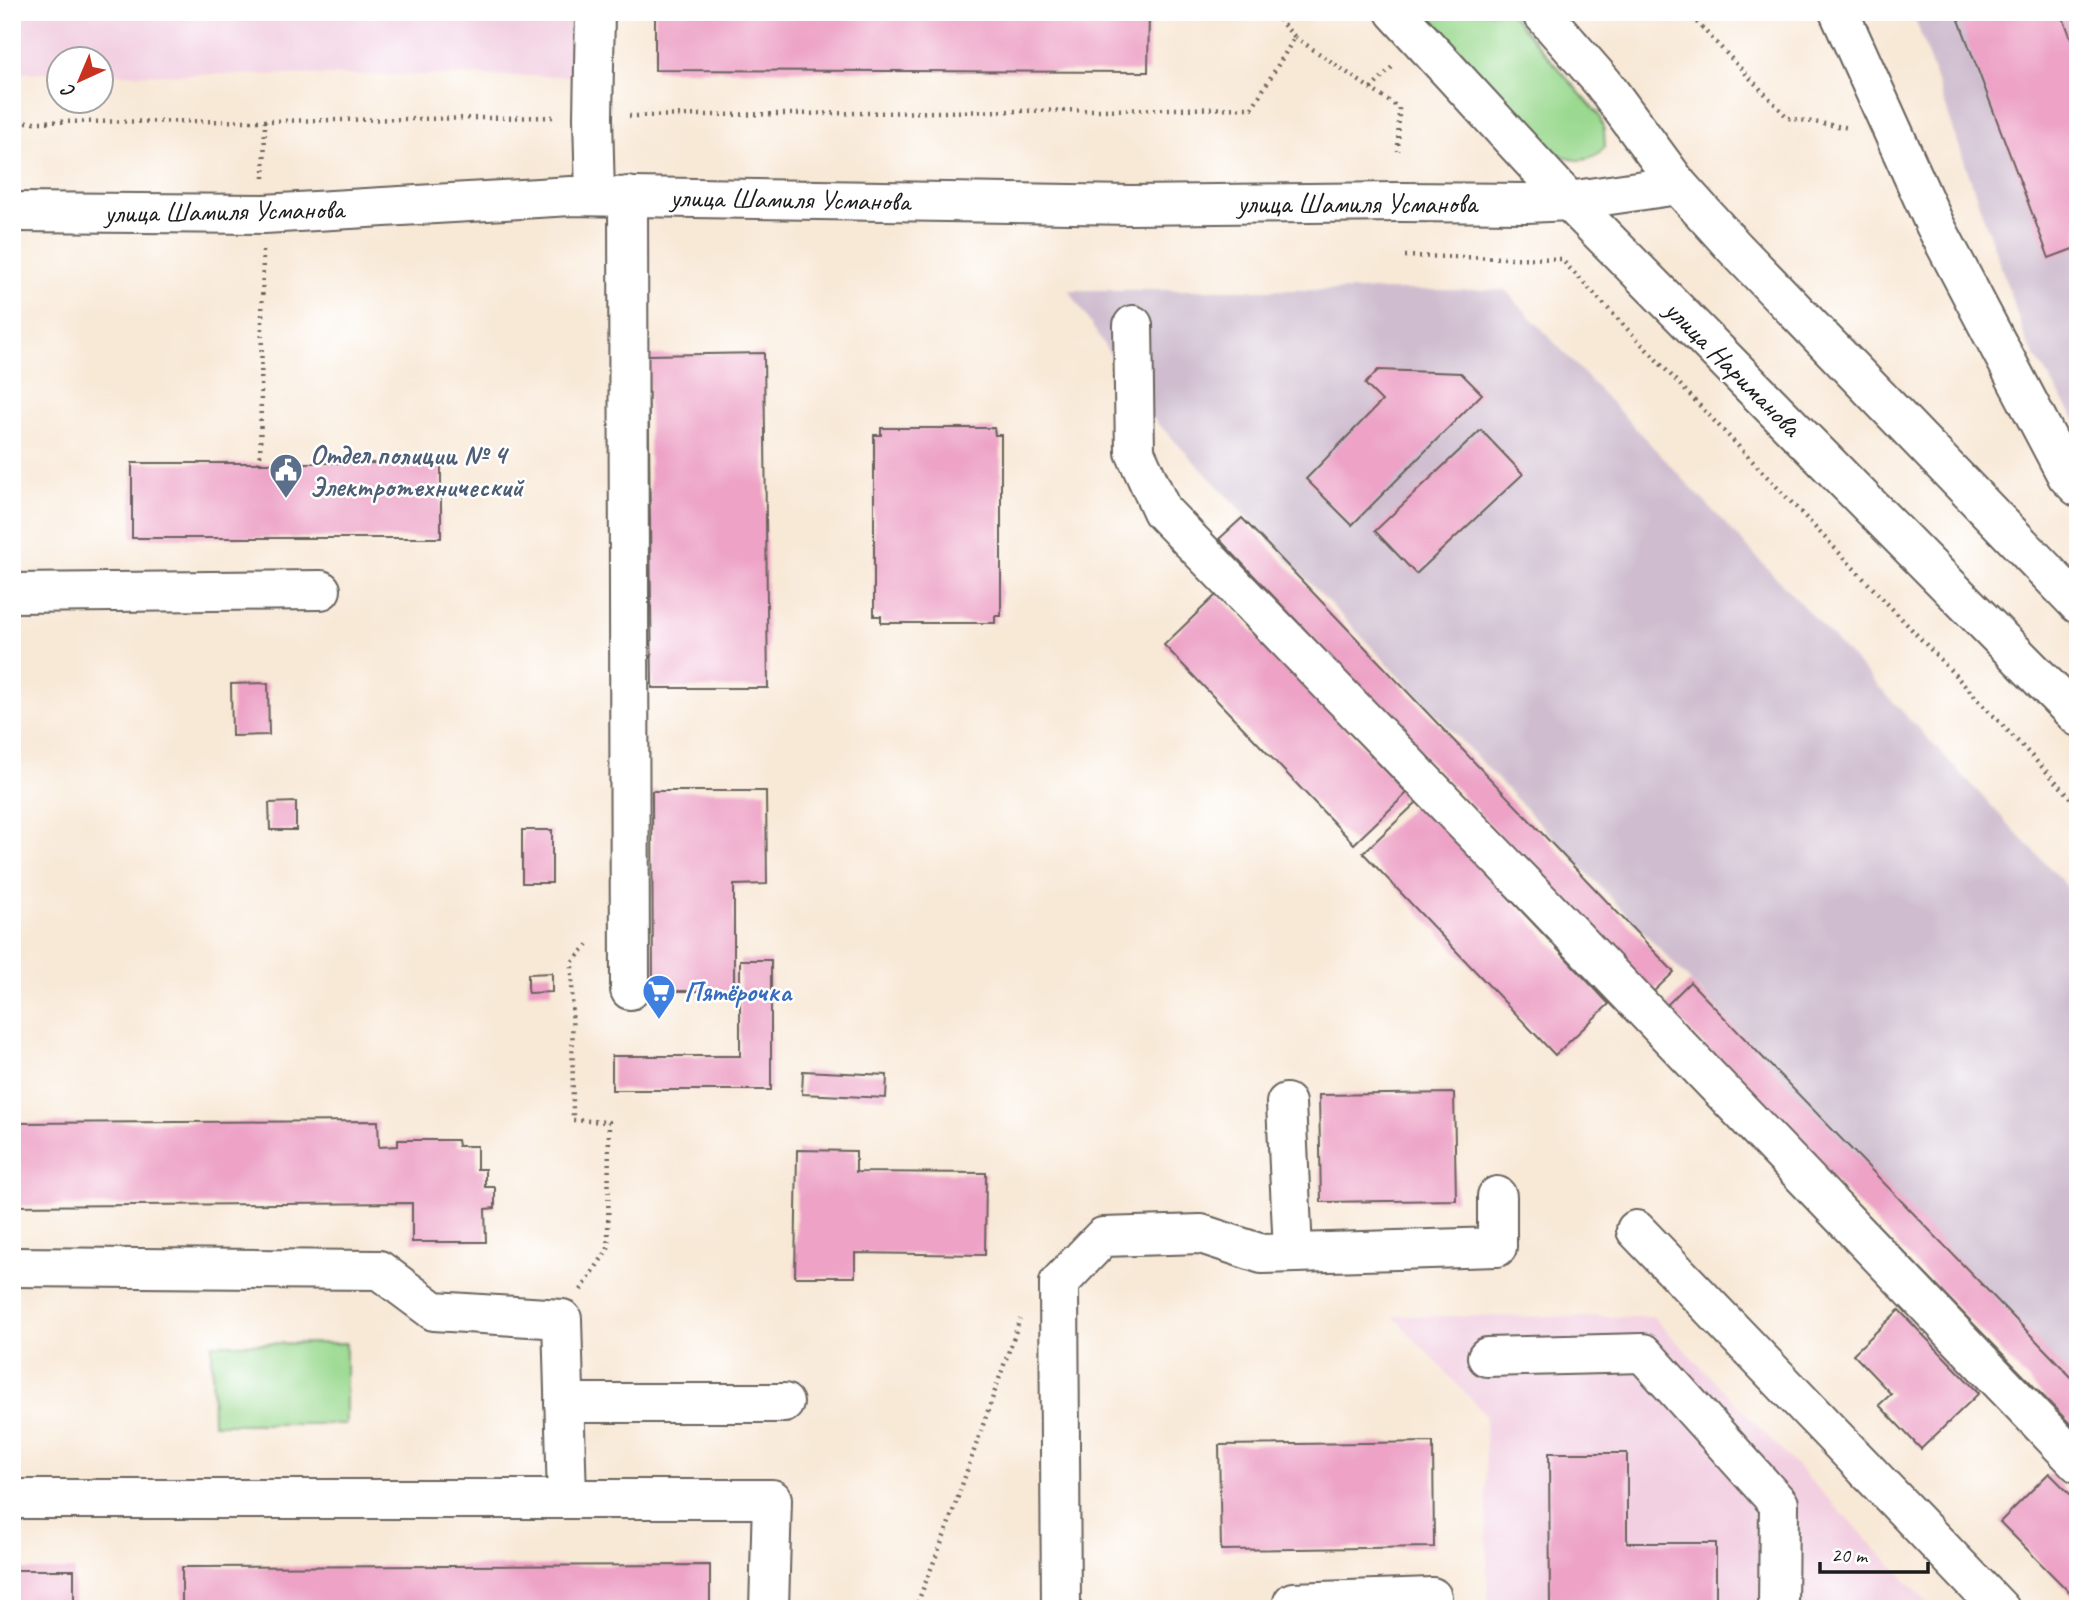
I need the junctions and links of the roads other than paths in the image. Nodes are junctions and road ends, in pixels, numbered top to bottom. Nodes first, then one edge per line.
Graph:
1 (595, 12) edge
2 (1395, 12) edge
3 (1541, 12) edge
4 (1839, 12) edge
5 (1678, 184) junction
6 (611, 196) junction
7 (1569, 201) junction
8 (12, 212) edge
9 (1133, 324) dead end
10 (2078, 487) edge
11 (321, 590) dead end
12 (12, 593) edge
13 (2078, 604) edge
14 (2078, 717) edge
15 (630, 990) dead end
16 (1286, 1103) dead end
17 (1497, 1196) dead end
18 (1636, 1230) dead end
19 (1293, 1252) junction
20 (12, 1267) edge
21 (1487, 1357) dead end
22 (564, 1403) junction
23 (784, 1403) dead end
24 (2078, 1464) edge
25 (12, 1499) edge
26 (567, 1499) junction
27 (1293, 1602) dead end
28 (769, 1609) edge
29 (1061, 1609) edge
30 (1431, 1609) edge
31 (1778, 1609) edge
32 (2000, 1609) edge

1 - 6 main road
2 - 7 main road, улица Нариманова
3 - 5 main road
4 - 10 main road
5 - 7 main road, улица Шамиля Усманова
5 - 13 main road
6 - 7 main road, улица Шамиля Усманова
6 - 8 main road, улица Шамиля Усманова
6 - 15 main road
7 - 14 main road, улица Нариманова
9 - 24 main road
11 - 12 main road
16 - 19 main road
17 - 19 main road
18 - 32 main road
19 - 29 main road
20 - 22 main road
21 - 31 main road
22 - 23 main road
22 - 26 main road
25 - 26 main road
26 - 28 main road
27 - 30 main road

